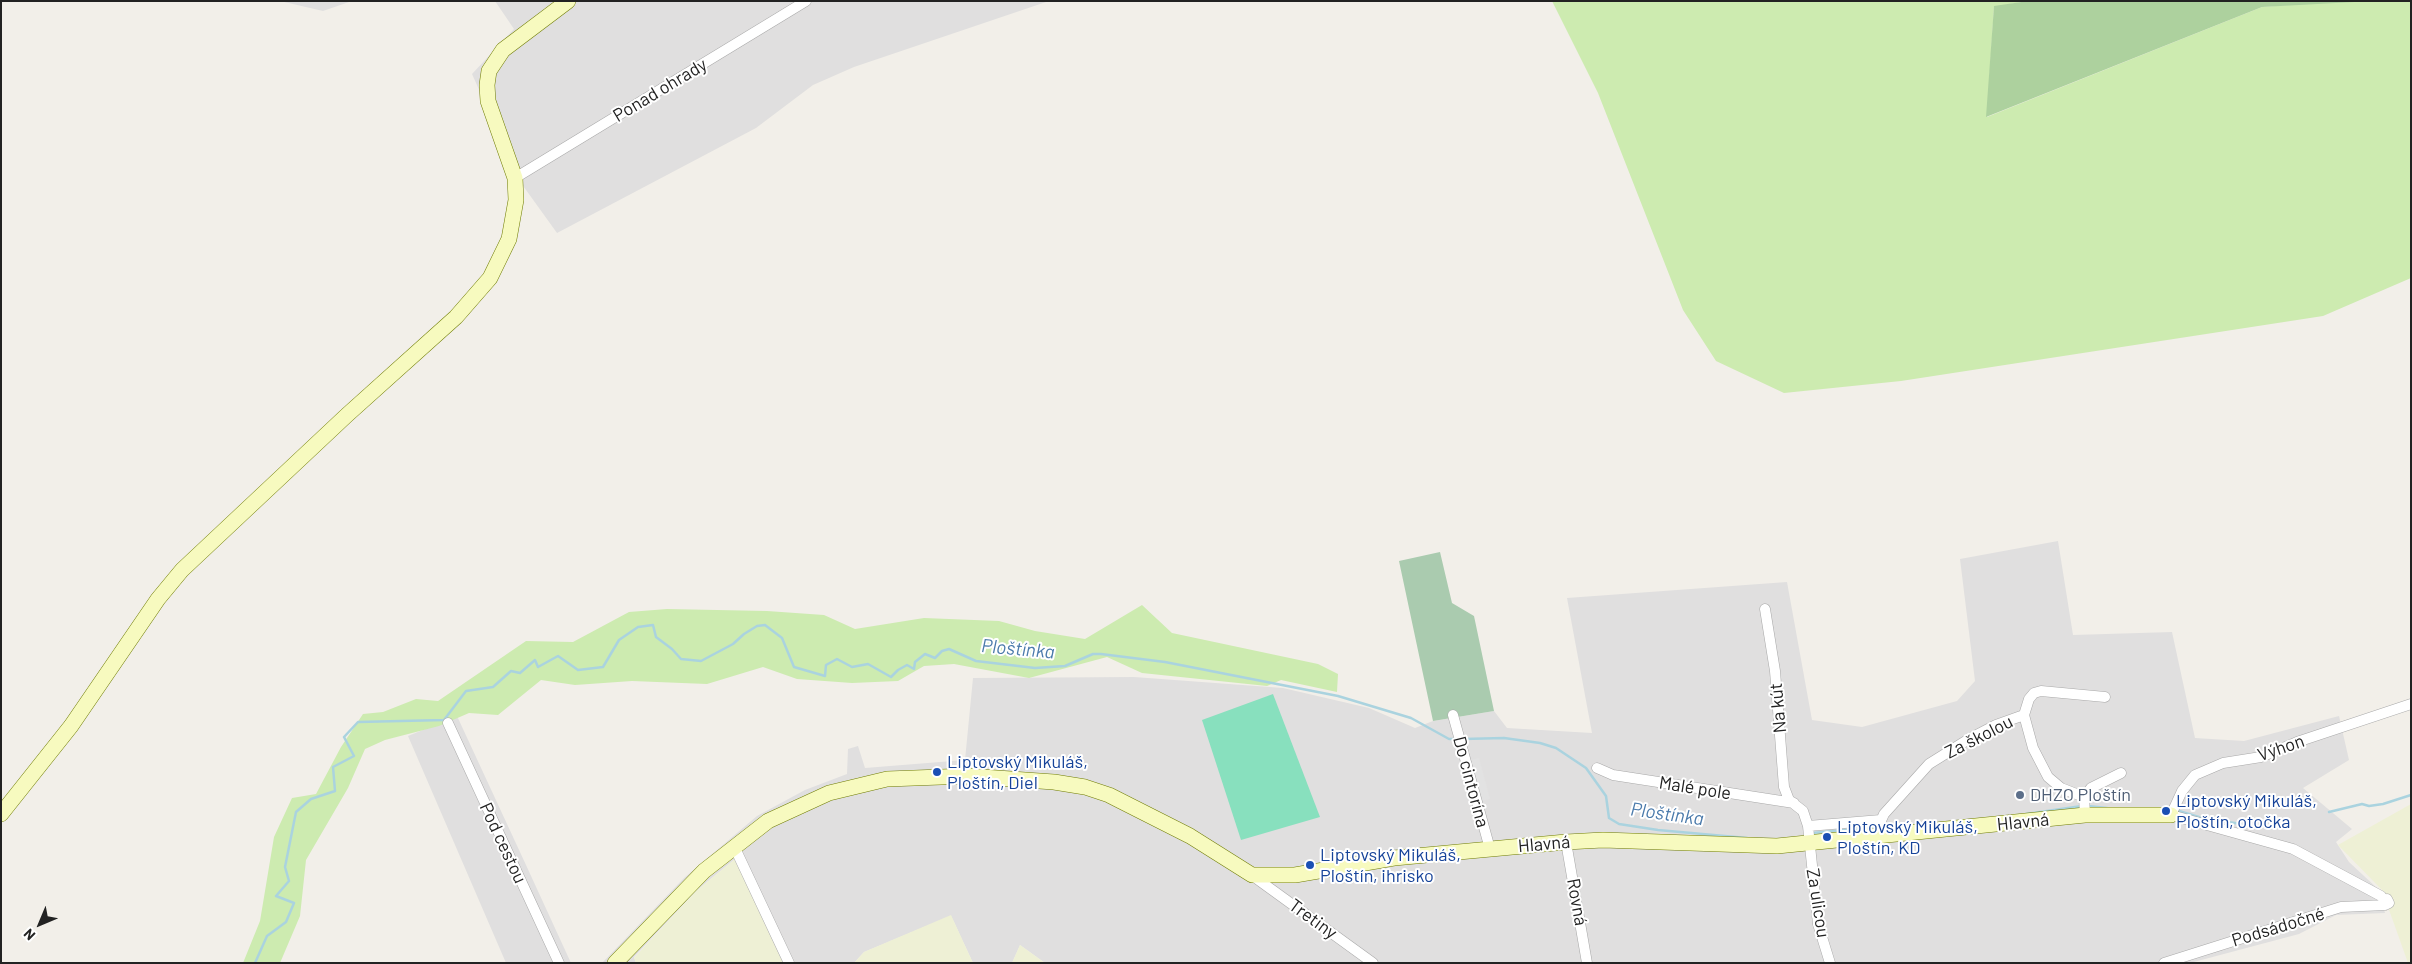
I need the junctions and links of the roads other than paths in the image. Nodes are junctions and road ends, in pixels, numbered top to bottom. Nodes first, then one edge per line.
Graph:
1 (568, 1) edge
2 (806, 1) edge
3 (515, 178) junction
4 (1765, 609) dead end
5 (2105, 697) dead end
6 (2411, 704) edge
7 (1453, 715) dead end
8 (2024, 715) junction
9 (448, 723) dead end
10 (1597, 768) dead end
11 (2121, 773) dead end
12 (1794, 803) junction
13 (2084, 807) junction
14 (1, 814) edge
15 (2166, 814) junction
16 (1881, 828) junction
17 (1812, 836) junction
18 (1566, 842) junction
19 (734, 846) junction
20 (1490, 849) junction
21 (1252, 875) junction
22 (559, 963) edge
23 (615, 963) edge
24 (789, 963) edge
25 (1374, 963) edge
26 (1587, 963) edge
27 (1830, 963) edge
28 (2164, 963) edge

1 - 3 street
2 - 3 street, Ponad ohrady
3 - 14 street
4 - 12 street, Na kút
5 - 8 street, Za školou
6 - 15 street, Výhon
7 - 20 street, Do cintorína
8 - 13 street
8 - 16 street, Za školou
9 - 22 street, Pod cestou
10 - 12 street, Malé pole
11 - 13 street
12 - 17 street, Na kút
13 - 15 street, Hlavná
13 - 16 street, Hlavná
15 - 28 street, Podsádočné
16 - 17 street, Hlavná
16 - 17 street
17 - 18 street, Hlavná
17 - 27 street, Za ulicou
18 - 20 street, Hlavná
18 - 26 street, Rovná
19 - 21 street
19 - 23 street
19 - 24 street
20 - 21 street, Hlavná
21 - 25 street, Tretiny

